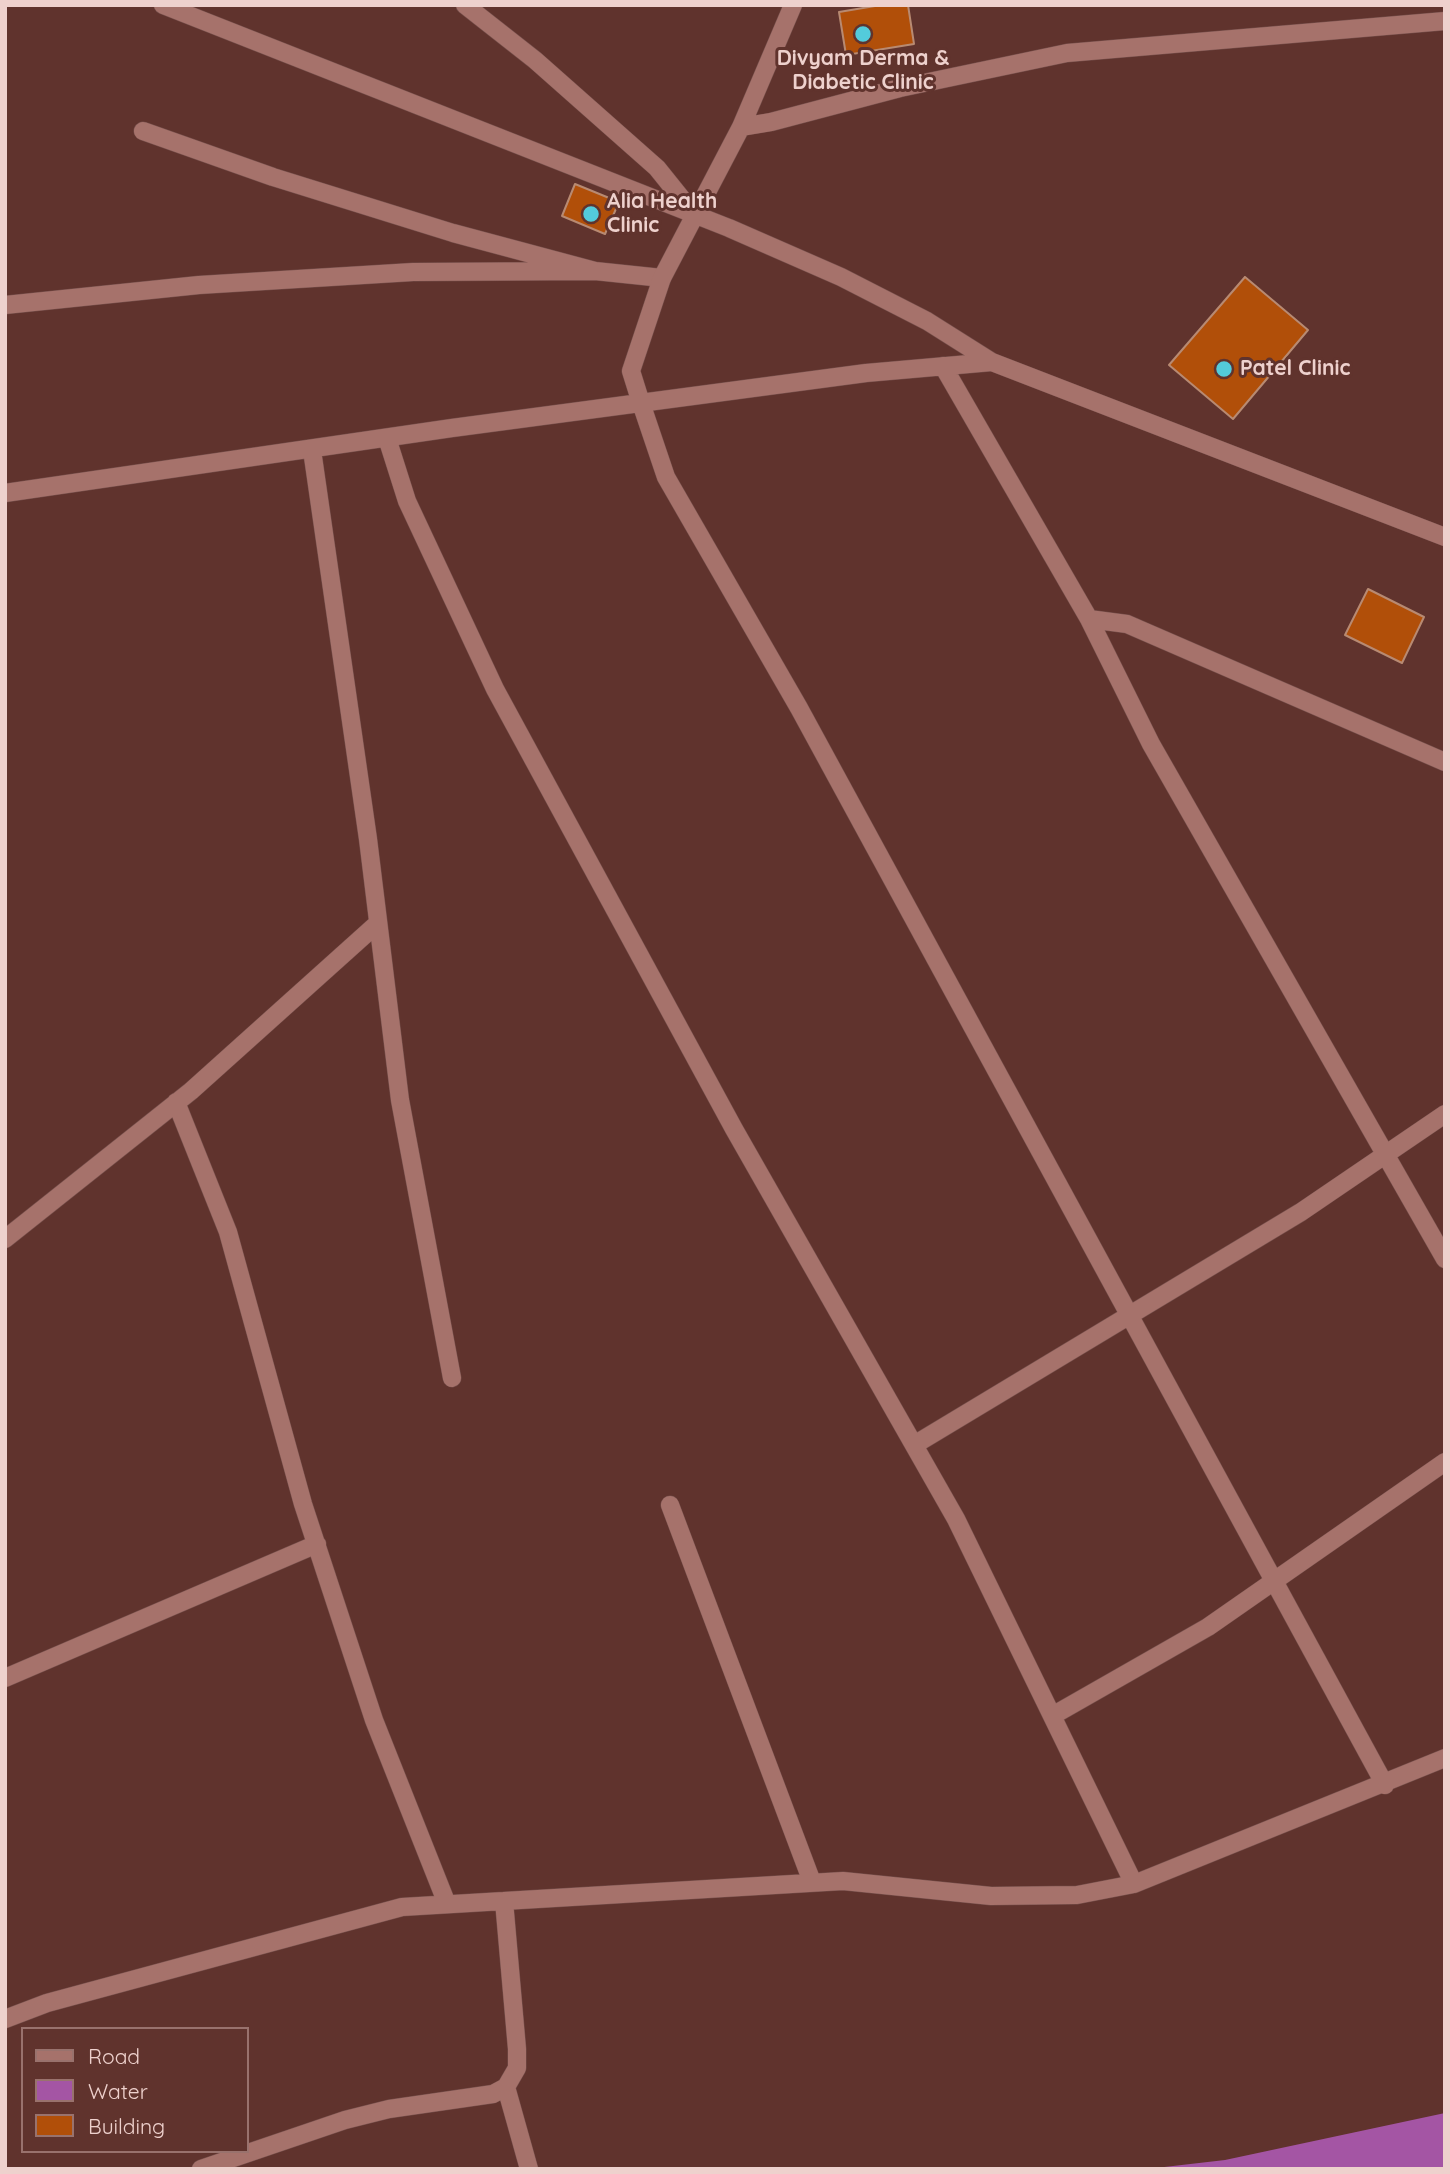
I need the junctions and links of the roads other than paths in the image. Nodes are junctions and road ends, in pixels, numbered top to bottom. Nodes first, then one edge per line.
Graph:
1 (163, 5) edge
2 (465, 5) edge
3 (793, 5) edge
4 (1445, 21) edge
5 (741, 127) junction
6 (143, 131) dead end
7 (694, 214) junction
8 (595, 271) junction
9 (662, 278) junction
10 (5, 305) edge
11 (992, 362) junction
12 (943, 366) junction
13 (640, 403) junction
14 (387, 438) junction
15 (312, 450) junction
16 (5, 493) edge
17 (1445, 537) edge
18 (1089, 619) junction
19 (1445, 762) edge
20 (378, 923) junction
21 (176, 1102) junction
22 (1445, 1114) edge
23 (1384, 1158) junction
24 (5, 1239) edge
25 (1445, 1259) edge
26 (1131, 1316) junction
27 (452, 1378) dead end
28 (914, 1445) junction
29 (1445, 1462) edge
30 (670, 1505) dead end
31 (317, 1544) junction
32 (1273, 1580) junction
33 (5, 1678) edge
34 (1052, 1716) junction
35 (1445, 1758) edge
36 (1385, 1785) junction
37 (812, 1882) junction
38 (1134, 1884) junction
39 (504, 1901) junction
40 (447, 1904) junction
41 (5, 2019) edge
42 (506, 2087) junction
43 (201, 2169) edge
44 (529, 2169) edge

1 - 7 street
2 - 7 street
3 - 5 street
4 - 5 street
5 - 7 street
6 - 8 street
7 - 9 street
7 - 11 street
8 - 9 street
8 - 10 street
9 - 13 street
11 - 12 street
11 - 17 street
12 - 13 street
12 - 18 street
13 - 14 street
13 - 26 street
14 - 15 street
14 - 28 street
15 - 16 street
15 - 20 street
18 - 19 street
18 - 23 street
20 - 21 street
20 - 27 street
21 - 24 street
21 - 31 street
22 - 23 street
23 - 25 street
23 - 26 street
26 - 28 street
26 - 32 street
28 - 34 street
29 - 32 street
30 - 37 street
31 - 33 street
31 - 40 street
32 - 34 street
32 - 36 street
34 - 38 street
35 - 36 street
36 - 38 street
37 - 38 street
37 - 39 street
39 - 40 street
39 - 42 street
40 - 41 street
42 - 43 street
42 - 44 street

